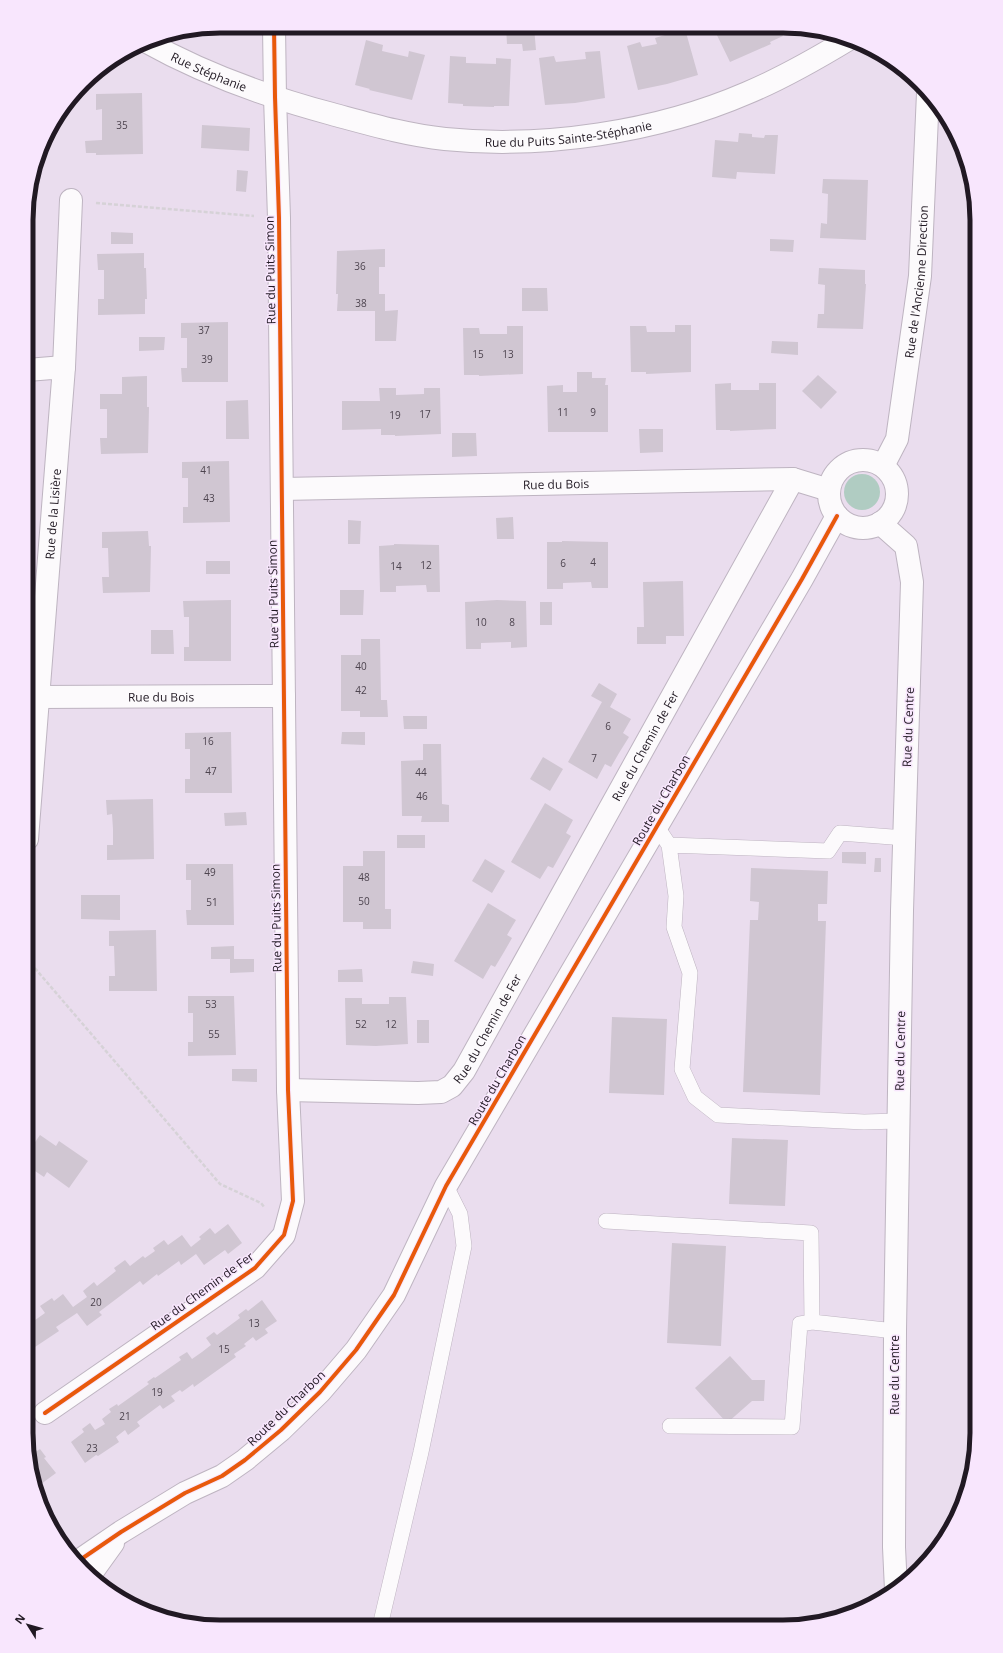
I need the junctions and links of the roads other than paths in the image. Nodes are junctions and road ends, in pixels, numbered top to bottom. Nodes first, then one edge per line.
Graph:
1 (274, 33) edge
2 (843, 43) edge
3 (154, 45) edge
4 (275, 97) junction
5 (928, 102) edge
6 (71, 200) road end
7 (64, 367) junction
8 (33, 370) edge
9 (884, 466) junction
10 (793, 479) junction
11 (282, 489) junction
12 (829, 490) junction
13 (837, 516) junction
14 (880, 523) junction
15 (33, 680) edge
16 (33, 690) edge
17 (284, 696) junction
18 (657, 827) junction
19 (905, 838) junction
20 (669, 845) junction
21 (288, 1090) junction
22 (898, 1121) junction
23 (446, 1186) junction
24 (606, 1221) dead end
25 (812, 1322) junction
26 (895, 1331) junction
27 (45, 1413) dead end
28 (670, 1426) dead end
29 (121, 1532) junction
30 (82, 1558) edge
31 (94, 1570) edge
32 (896, 1582) edge
33 (381, 1620) edge

1 - 4 street, Rue du Puits Simon
2 - 4 street, Rue du Puits Sainte-Stéphanie
3 - 4 street, Rue Stéphanie
4 - 11 street, Rue du Puits Simon
5 - 9 street, Rue de l'Ancienne Direction
6 - 7 street, Rue de la Lisière
7 - 8 street
7 - 15 street, Rue de la Lisière
9 - 12 street
9 - 14 street
10 - 11 street, Rue du Bois
10 - 12 street, Rue du Bois
10 - 21 street, Rue du Chemin de Fer
11 - 17 street, Rue du Puits Simon
12 - 13 street
13 - 14 street
13 - 18 street, Route du Charbon
14 - 19 street, Rue du Centre
16 - 17 street, Rue du Bois
17 - 21 street, Rue du Puits Simon
18 - 20 lane
18 - 23 street, Route du Charbon
19 - 20 lane
19 - 22 street, Rue du Centre
20 - 22 lane
21 - 27 street, Rue du Chemin de Fer
22 - 26 street, Rue du Centre
23 - 29 street, Route du Charbon
23 - 33 lane
24 - 25 lane
25 - 26 lane
25 - 28 lane
26 - 32 street, Rue du Centre
29 - 30 street, Route du Charbon
29 - 31 street, Route du Charbon

